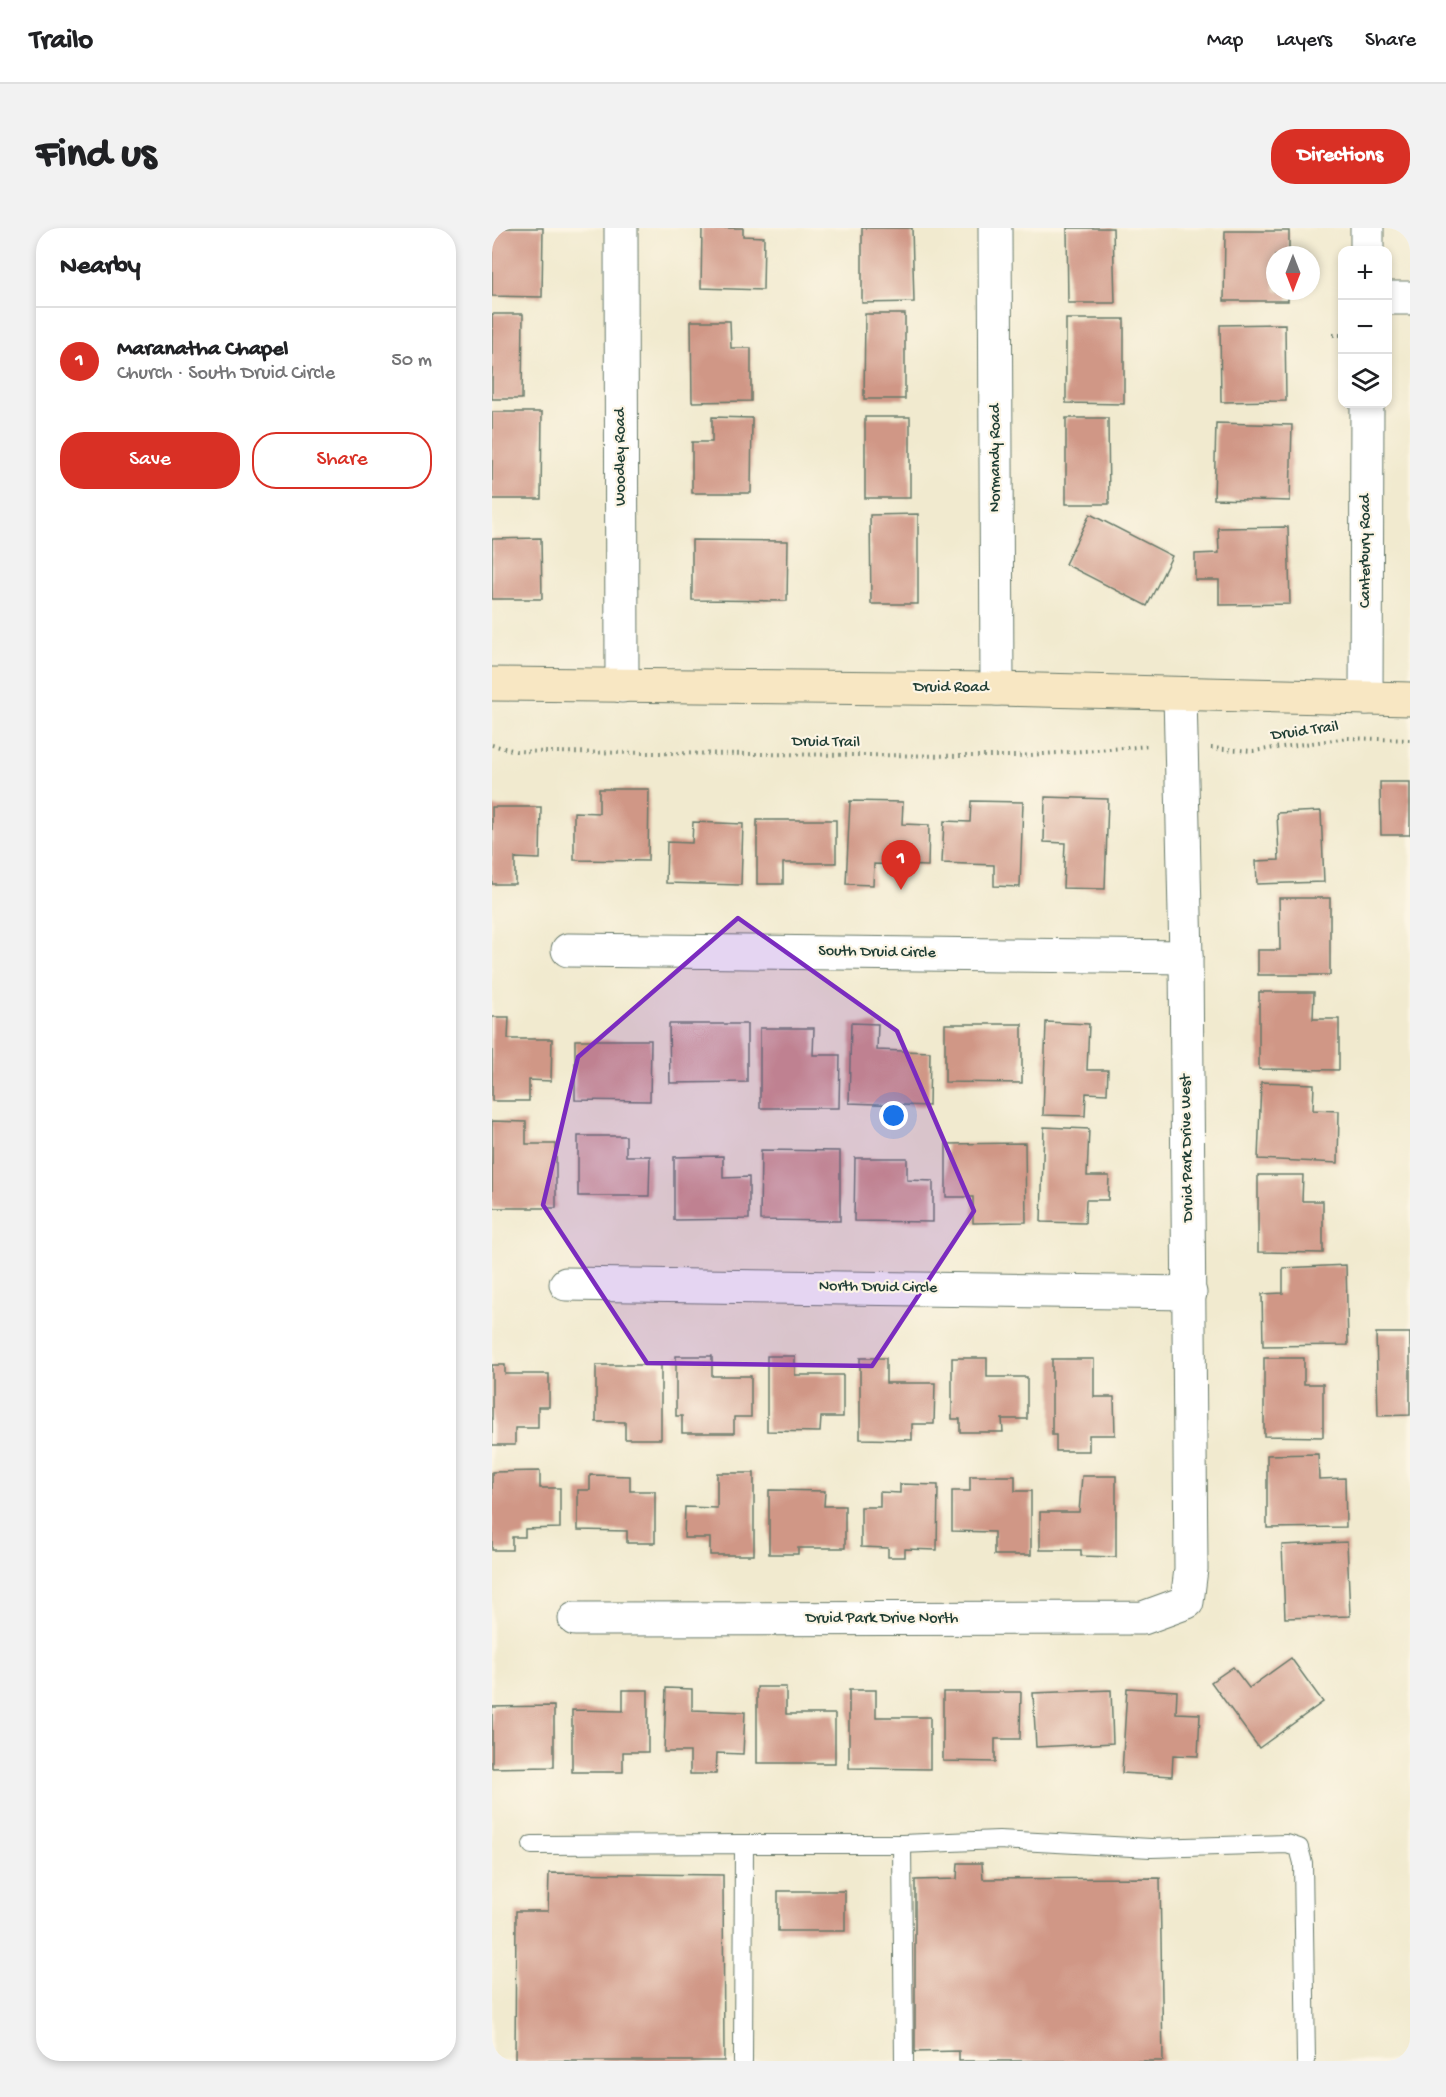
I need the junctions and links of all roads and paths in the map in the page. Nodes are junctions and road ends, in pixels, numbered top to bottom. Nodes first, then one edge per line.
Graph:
1 (621, 228) edge
2 (995, 228) edge
3 (1367, 228) edge
4 (1367, 246) edge
5 (1392, 298) edge
6 (1410, 298) edge
7 (1333, 335) dead end
8 (1338, 335) edge
9 (1367, 408) edge
10 (492, 684) edge
11 (622, 686) junction
12 (997, 689) junction
13 (1180, 694) junction
14 (1366, 698) junction
15 (1410, 699) edge
16 (1410, 740) edge
17 (492, 745) edge
18 (1160, 745) dead end
19 (1204, 747) dead end
20 (568, 950) dead end
21 (1186, 957) junction
22 (566, 1284) dead end
23 (1190, 1293) junction
24 (1187, 1602) joint
25 (575, 1620) dead end
26 (744, 1844) junction
27 (902, 1844) junction
28 (532, 1845) dead end
29 (743, 2061) edge
30 (904, 2061) edge
31 (1306, 2061) edge

1 - 11 street, Woodley Road
2 - 12 street, Normandy Road
3 - 4 street
5 - 6 street
7 - 8 path
9 - 14 street, Canterbury Road
10 - 11 street, Druid Road
11 - 12 street, Druid Road
12 - 13 street, Druid Road
13 - 14 street, Druid Road
13 - 21 street, Druid Park Drive West
14 - 15 street, Druid Road
16 - 19 path, Druid Trail
17 - 18 path, Druid Trail
20 - 21 street, South Druid Circle
21 - 23 street, Druid Park Drive West
22 - 23 street, North Druid Circle
23 - 24 street, Druid Park Drive West
24 - 25 street, Druid Park Drive North
26 - 27 lane
26 - 28 lane
26 - 29 lane
27 - 30 lane
27 - 31 lane

